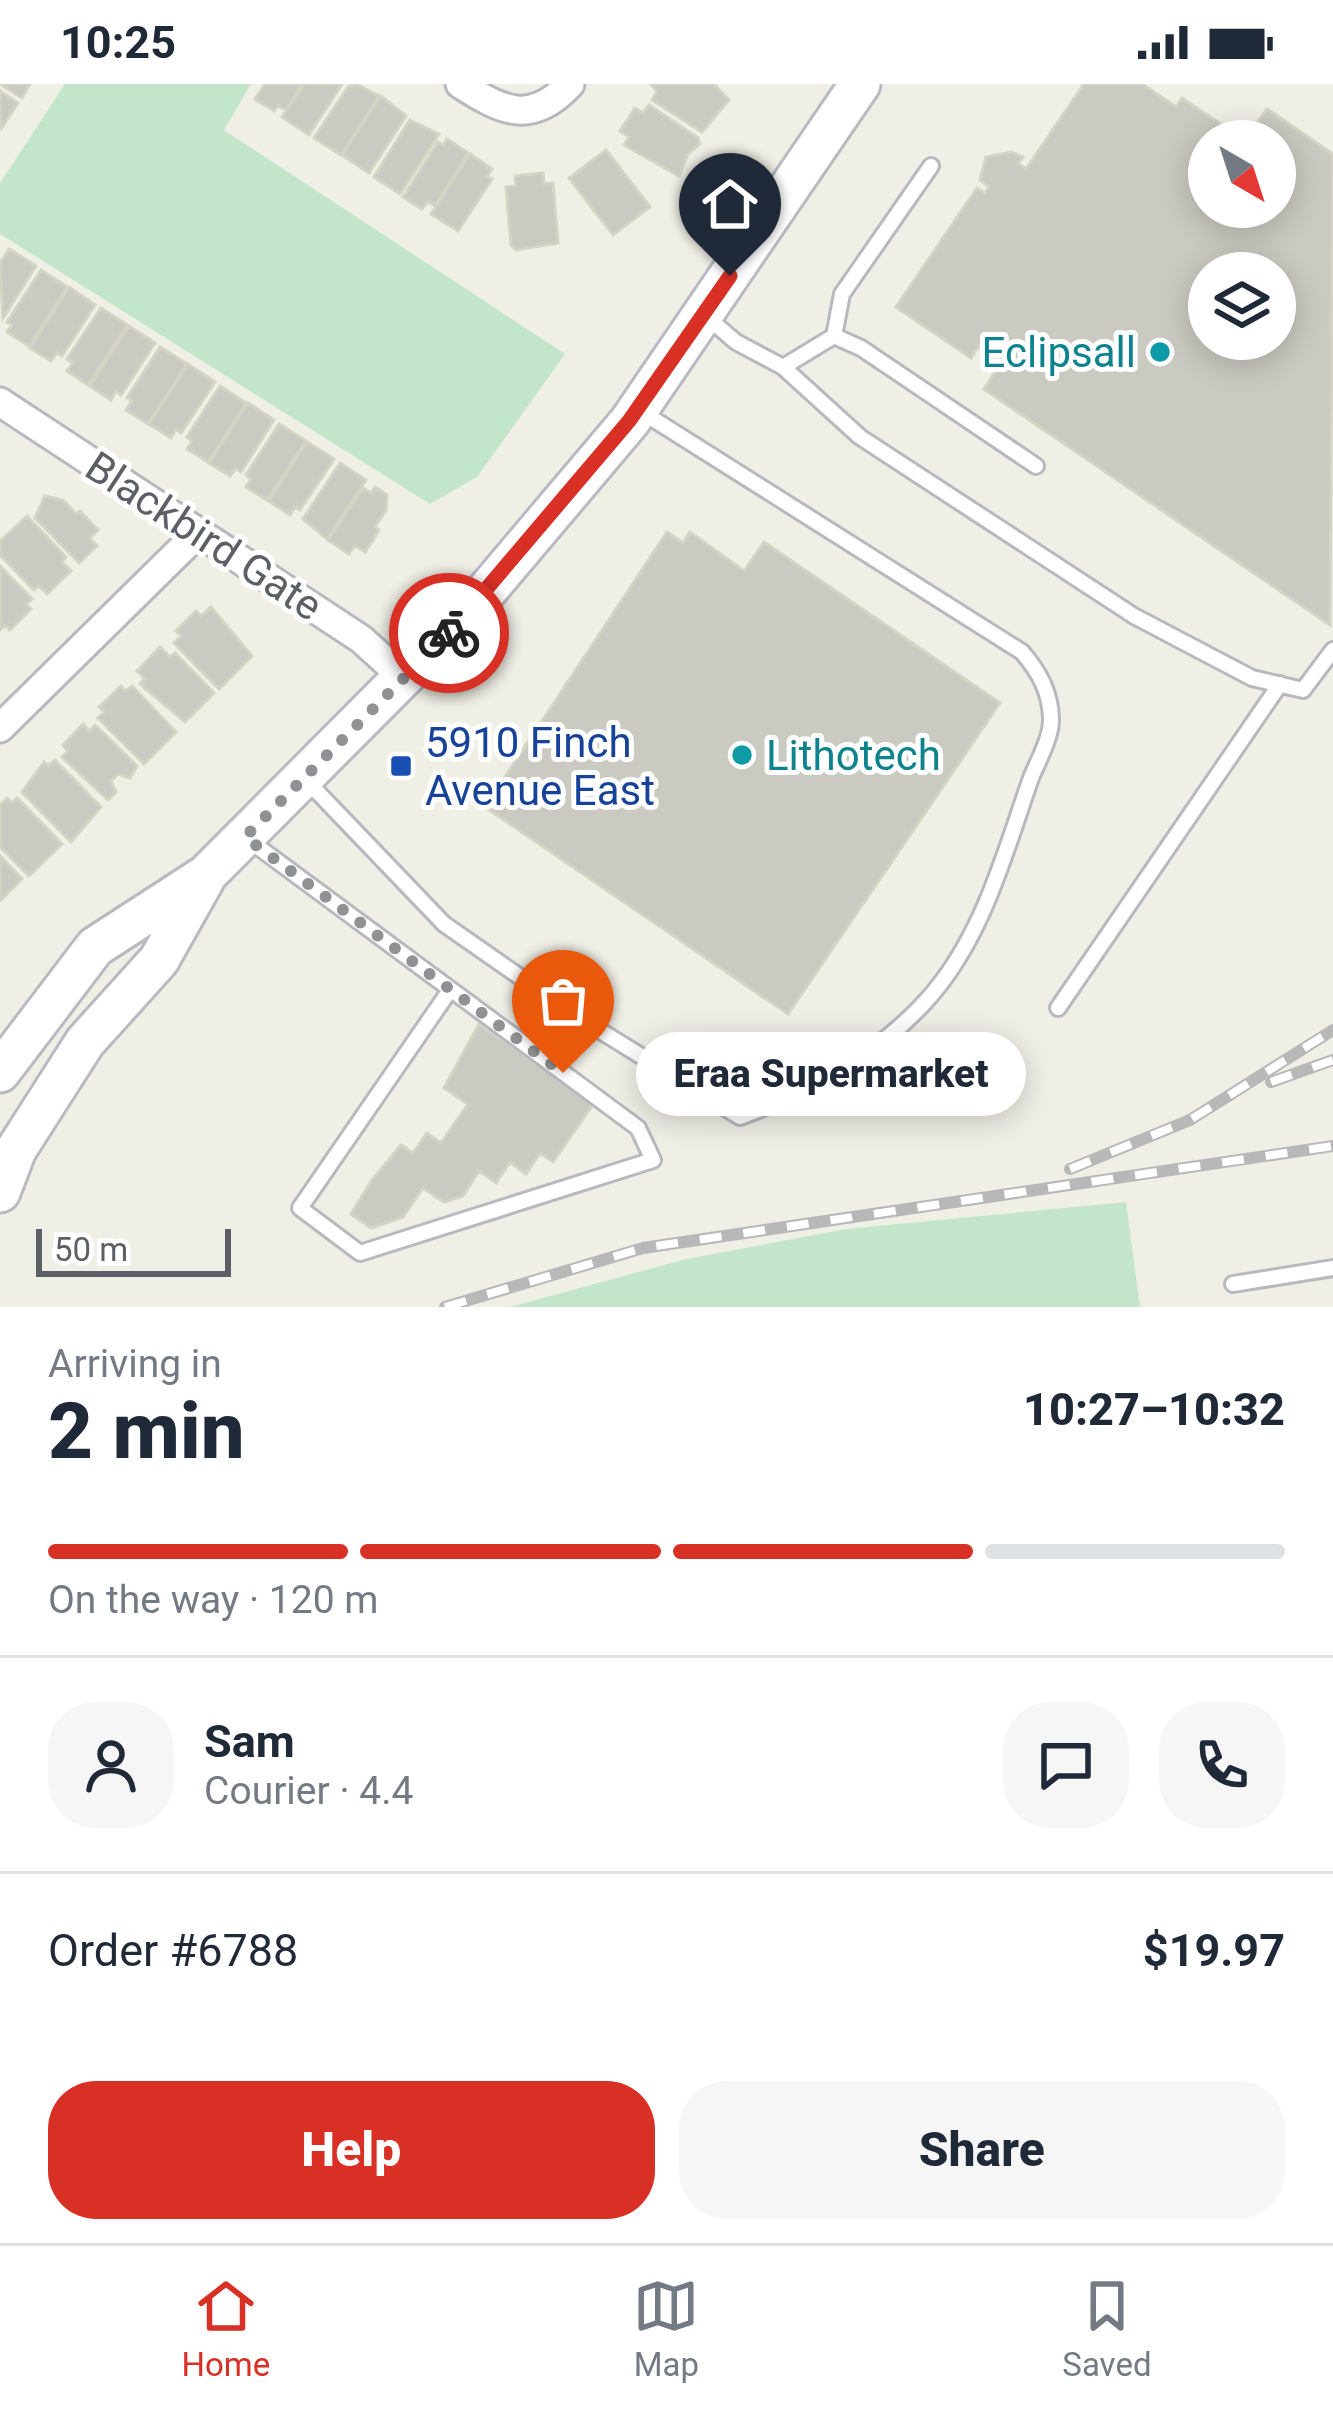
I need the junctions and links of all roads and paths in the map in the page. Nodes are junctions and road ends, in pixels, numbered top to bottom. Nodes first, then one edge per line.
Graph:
1 (460, 84) edge
2 (570, 84) edge
3 (860, 84) edge
4 (931, 166) dead end
5 (704, 315) junction
6 (834, 336) junction
7 (783, 368) junction
8 (0, 402) edge
9 (638, 410) junction
10 (1036, 466) dead end
11 (199, 532) junction
12 (1333, 650) edge
13 (404, 677) junction
14 (1280, 685) junction
15 (0, 728) edge
16 (304, 778) junction
17 (245, 837) junction
18 (206, 875) junction
19 (450, 990) junction
20 (1058, 1008) dead end
21 (0, 1072) edge
22 (0, 1192) edge
23 (1333, 1268) edge
24 (1233, 1284) dead end

1 - 2 street
3 - 5 main road
4 - 6 lane
5 - 7 lane
5 - 9 main road
6 - 7 lane
6 - 10 lane
7 - 14 lane
8 - 11 street, Blackbird Gate
9 - 13 main road
9 - 16 lane
11 - 13 street, Blackbird Gate
11 - 15 street
12 - 14 lane
13 - 16 main road
14 - 20 lane
16 - 17 main road
17 - 18 main road
17 - 19 lane
18 - 21 main road
18 - 22 main road
19 - 19 lane
23 - 24 lane

